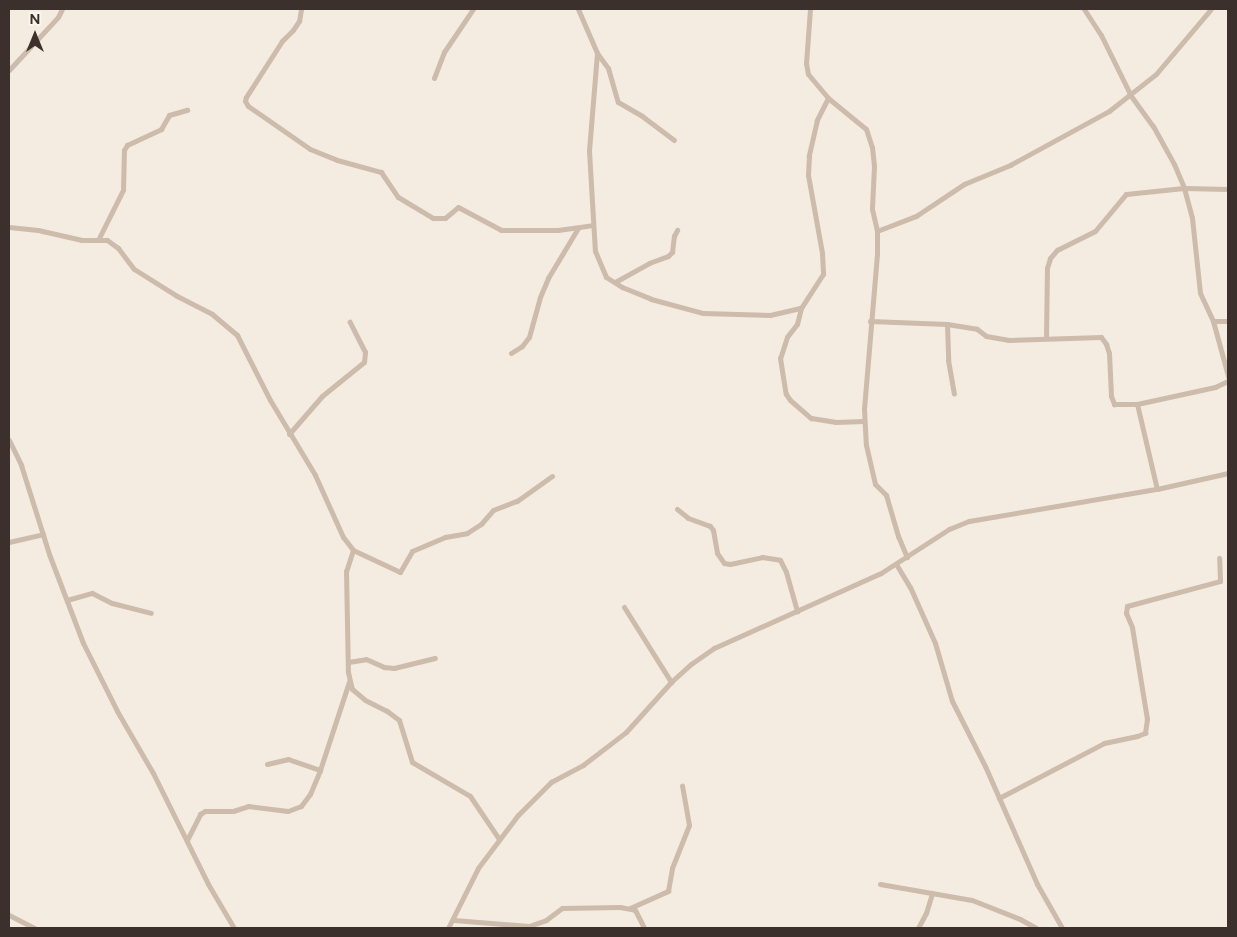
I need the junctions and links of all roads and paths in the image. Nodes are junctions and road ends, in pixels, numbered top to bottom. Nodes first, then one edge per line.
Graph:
1 (62, 9) edge
2 (301, 9) edge
3 (472, 9) edge
4 (578, 9) edge
5 (810, 9) edge
6 (1084, 9) edge
7 (1211, 9) edge
8 (597, 53) junction
9 (9, 70) edge
10 (434, 78) dead end
11 (1131, 96) junction
12 (828, 98) junction
13 (187, 110) dead end
14 (674, 140) dead end
15 (1184, 188) junction
16 (1228, 189) edge
17 (593, 225) junction
18 (9, 227) edge
19 (578, 228) junction
20 (677, 230) dead end
21 (877, 231) junction
22 (99, 238) junction
23 (615, 282) junction
24 (801, 308) junction
25 (1213, 321) junction
26 (1228, 321) edge
27 (350, 322) dead end
28 (870, 322) junction
29 (947, 324) junction
30 (1046, 338) junction
31 (511, 354) dead end
32 (1228, 376) edge
33 (1228, 381) edge
34 (954, 393) dead end
35 (1137, 404) junction
36 (864, 421) junction
37 (289, 434) junction
38 (9, 440) edge
39 (1228, 473) edge
40 (552, 476) dead end
41 (1156, 489) junction
42 (677, 509) dead end
43 (42, 534) junction
44 (9, 542) edge
45 (353, 550) junction
46 (907, 557) junction
47 (1219, 558) dead end
48 (896, 564) junction
49 (67, 600) junction
50 (624, 607) dead end
51 (797, 611) junction
52 (150, 613) dead end
53 (435, 658) dead end
54 (348, 662) junction
55 (350, 681) junction
56 (671, 682) junction
57 (267, 764) dead end
58 (320, 770) junction
59 (682, 786) dead end
60 (999, 798) junction
61 (499, 839) junction
62 (187, 840) junction
63 (880, 884) dead end
64 (932, 893) junction
65 (630, 908) junction
66 (9, 916) edge
67 (454, 920) junction
68 (35, 928) edge
69 (234, 928) edge
70 (448, 928) edge
71 (644, 928) edge
72 (918, 928) edge
73 (1036, 928) edge
74 (1062, 928) edge

1 - 9 street
2 - 19 street
3 - 10 street
4 - 8 street
5 - 12 street
6 - 11 street
7 - 11 street
8 - 14 street
8 - 17 street
11 - 15 street
11 - 21 street
12 - 21 street
12 - 24 street
13 - 22 street
15 - 16 street
15 - 25 street
15 - 30 street
17 - 19 street
17 - 23 street
18 - 22 street
19 - 31 street
20 - 23 street
21 - 28 street
22 - 37 street
23 - 24 street
24 - 36 street
25 - 26 street
25 - 32 street
27 - 37 street
28 - 29 street
28 - 36 street
29 - 30 street
29 - 34 street
30 - 35 street
33 - 35 street
35 - 41 street
36 - 46 street
37 - 45 street
38 - 43 street
39 - 41 street
40 - 45 street
41 - 46 street
42 - 51 street
43 - 44 street
43 - 49 street
45 - 54 street
46 - 48 street
47 - 60 street
48 - 51 street
48 - 60 street
49 - 52 street
49 - 62 street
50 - 56 street
51 - 56 street
53 - 54 street
54 - 55 street
55 - 58 street
55 - 61 street
56 - 61 street
57 - 58 street
58 - 62 street
59 - 65 street
60 - 74 street
61 - 67 street
62 - 69 street
63 - 64 street
64 - 72 street
64 - 73 street
65 - 67 street
65 - 71 street
66 - 68 street
67 - 70 street

